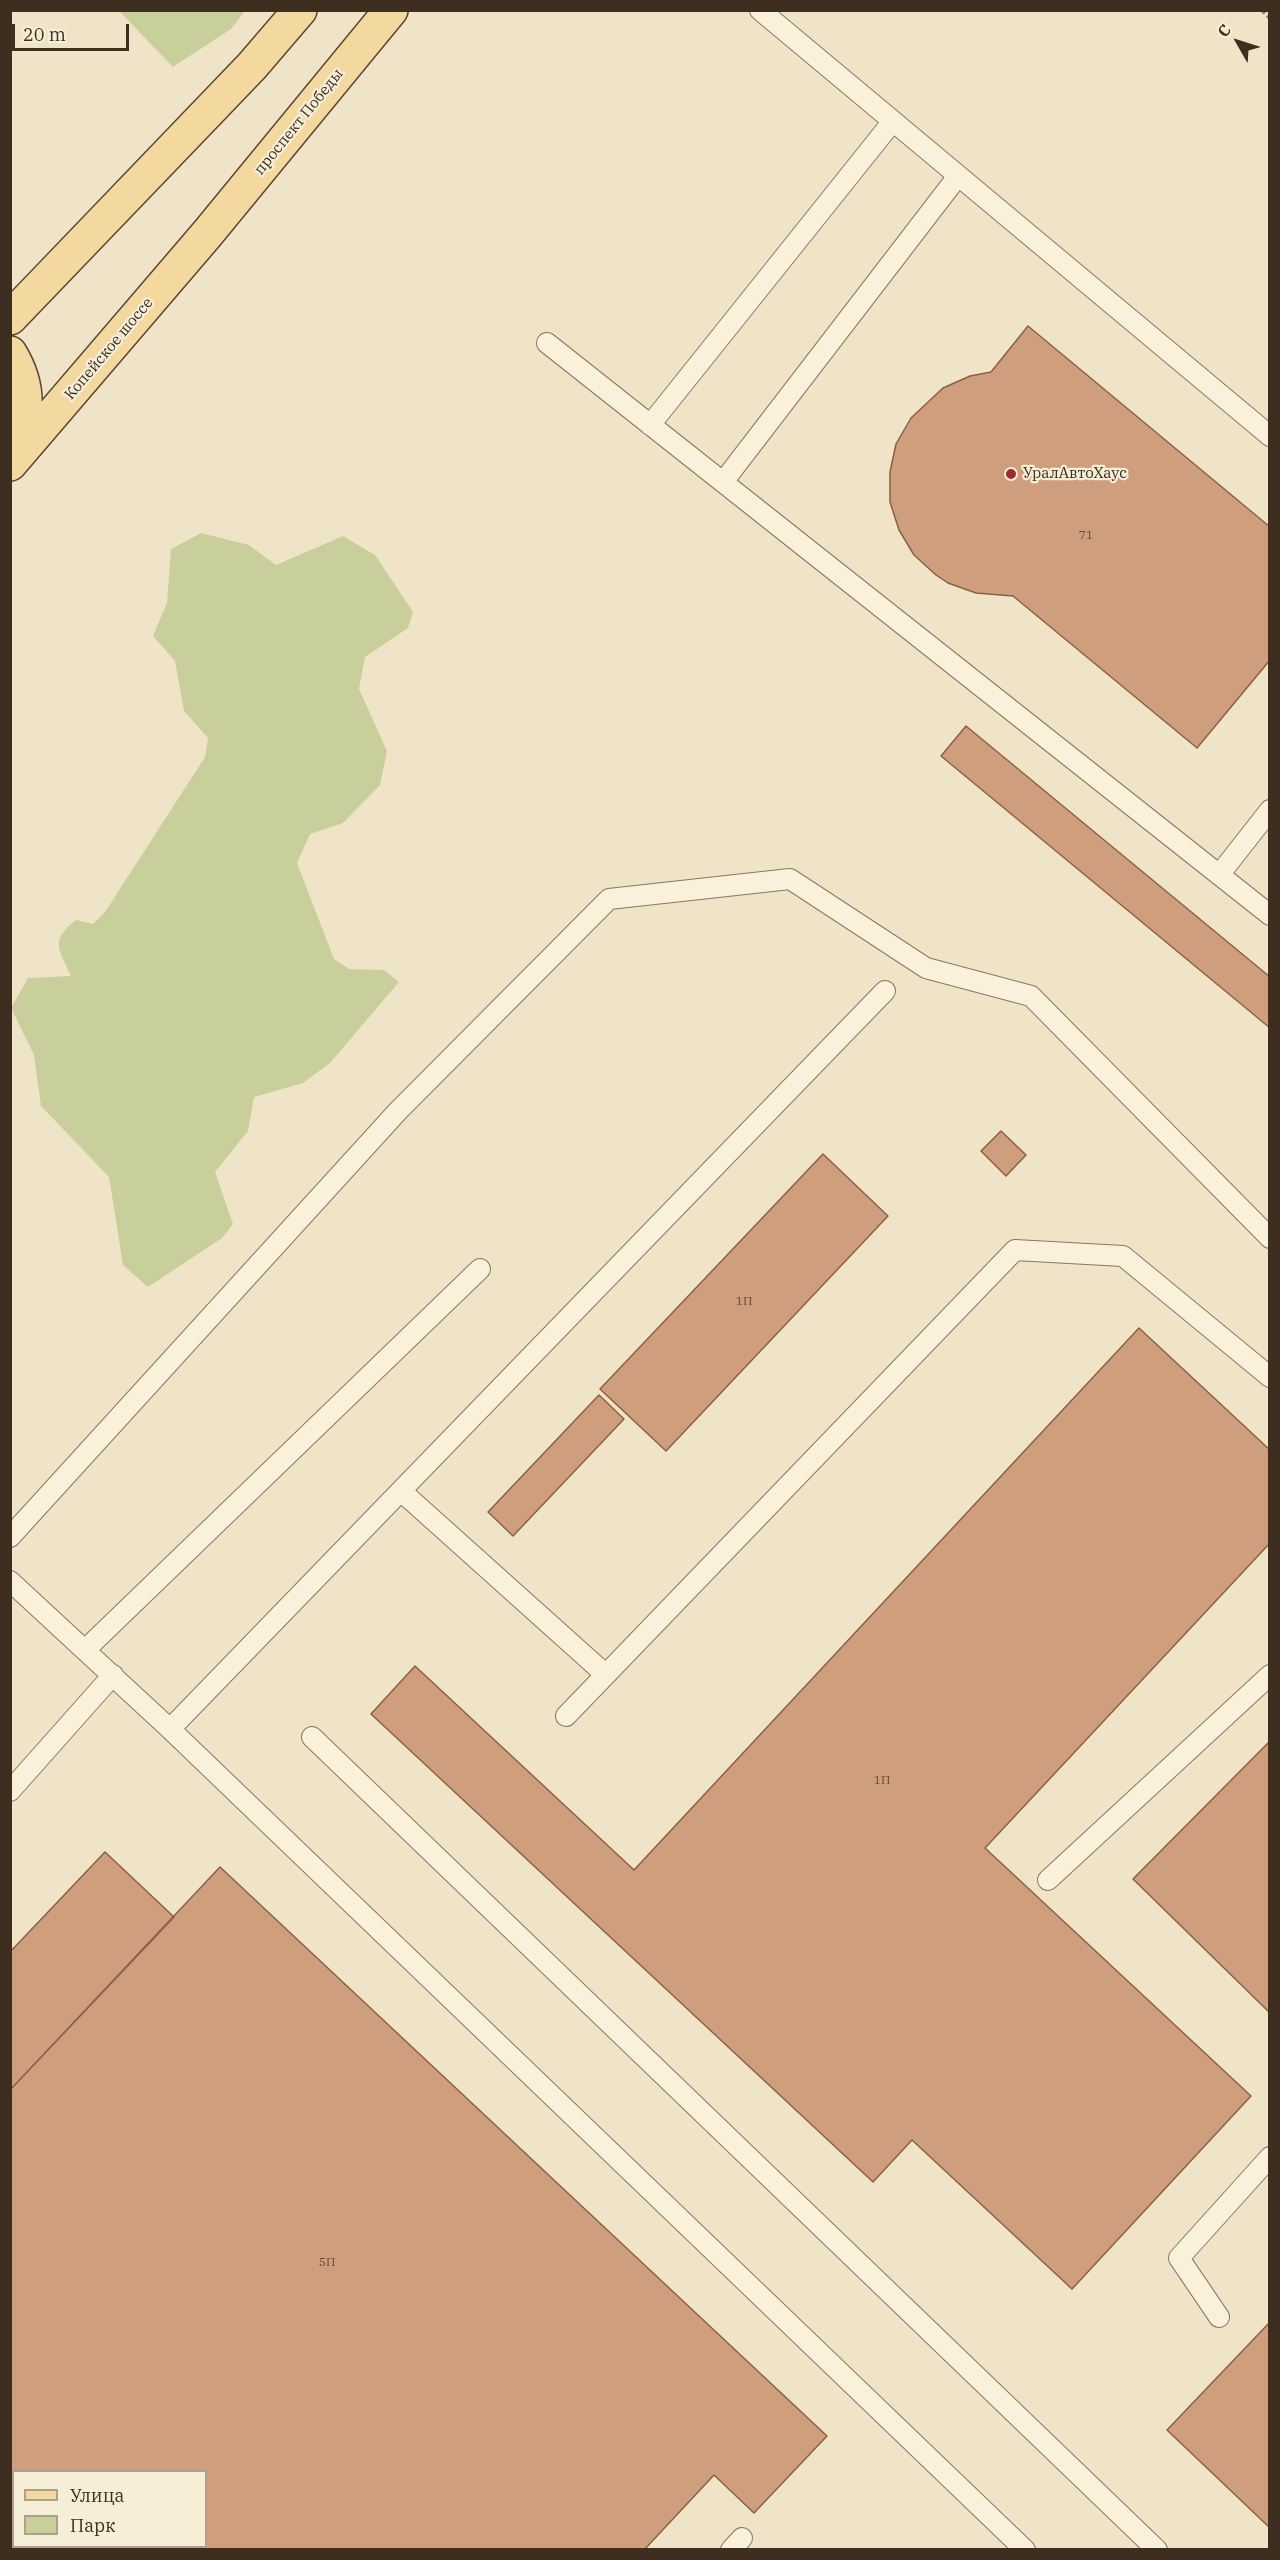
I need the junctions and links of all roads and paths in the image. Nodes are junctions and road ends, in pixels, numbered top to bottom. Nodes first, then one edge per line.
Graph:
1 (300, 10) edge
2 (391, 10) edge
3 (760, 10) edge
4 (1262, 10) edge
5 (1269, 18) edge
6 (892, 121) junction
7 (958, 176) junction
8 (207, 234) joint
9 (10, 318) edge
10 (547, 343) dead end
11 (10, 353) edge
12 (650, 425) junction
13 (1269, 436) edge
14 (10, 456) edge
15 (10, 464) edge
16 (723, 482) junction
17 (1269, 810) edge
18 (1219, 875) junction
19 (1269, 915) edge
20 (885, 992) dead end
21 (1269, 1238) edge
22 (480, 1269) dead end
23 (1269, 1377) edge
24 (401, 1491) junction
25 (10, 1537) edge
26 (10, 1581) edge
27 (85, 1650) junction
28 (605, 1674) junction
29 (112, 1675) junction
30 (1269, 1675) edge
31 (566, 1716) dead end
32 (170, 1729) junction
33 (312, 1737) dead end
34 (10, 1791) edge
35 (1048, 1880) dead end
36 (1269, 2157) edge
37 (1219, 2317) dead end
38 (1025, 2550) edge
39 (1157, 2550) edge

1 - 9 main road
2 - 8 main road, проспект Победы
3 - 6 lane
4 - 5 path
6 - 7 lane
6 - 12 lane
7 - 13 lane
7 - 16 lane
8 - 15 main road, Копейское шоссе
10 - 12 lane
11 - 14 main road
12 - 16 lane
16 - 18 lane
17 - 18 lane
18 - 19 lane
20 - 24 lane
21 - 25 lane
22 - 27 lane
23 - 28 lane
24 - 28 lane
24 - 32 lane
26 - 27 lane
27 - 29 lane
28 - 31 lane
29 - 32 lane
29 - 34 lane
30 - 35 lane
32 - 38 lane
33 - 39 lane
36 - 37 lane

